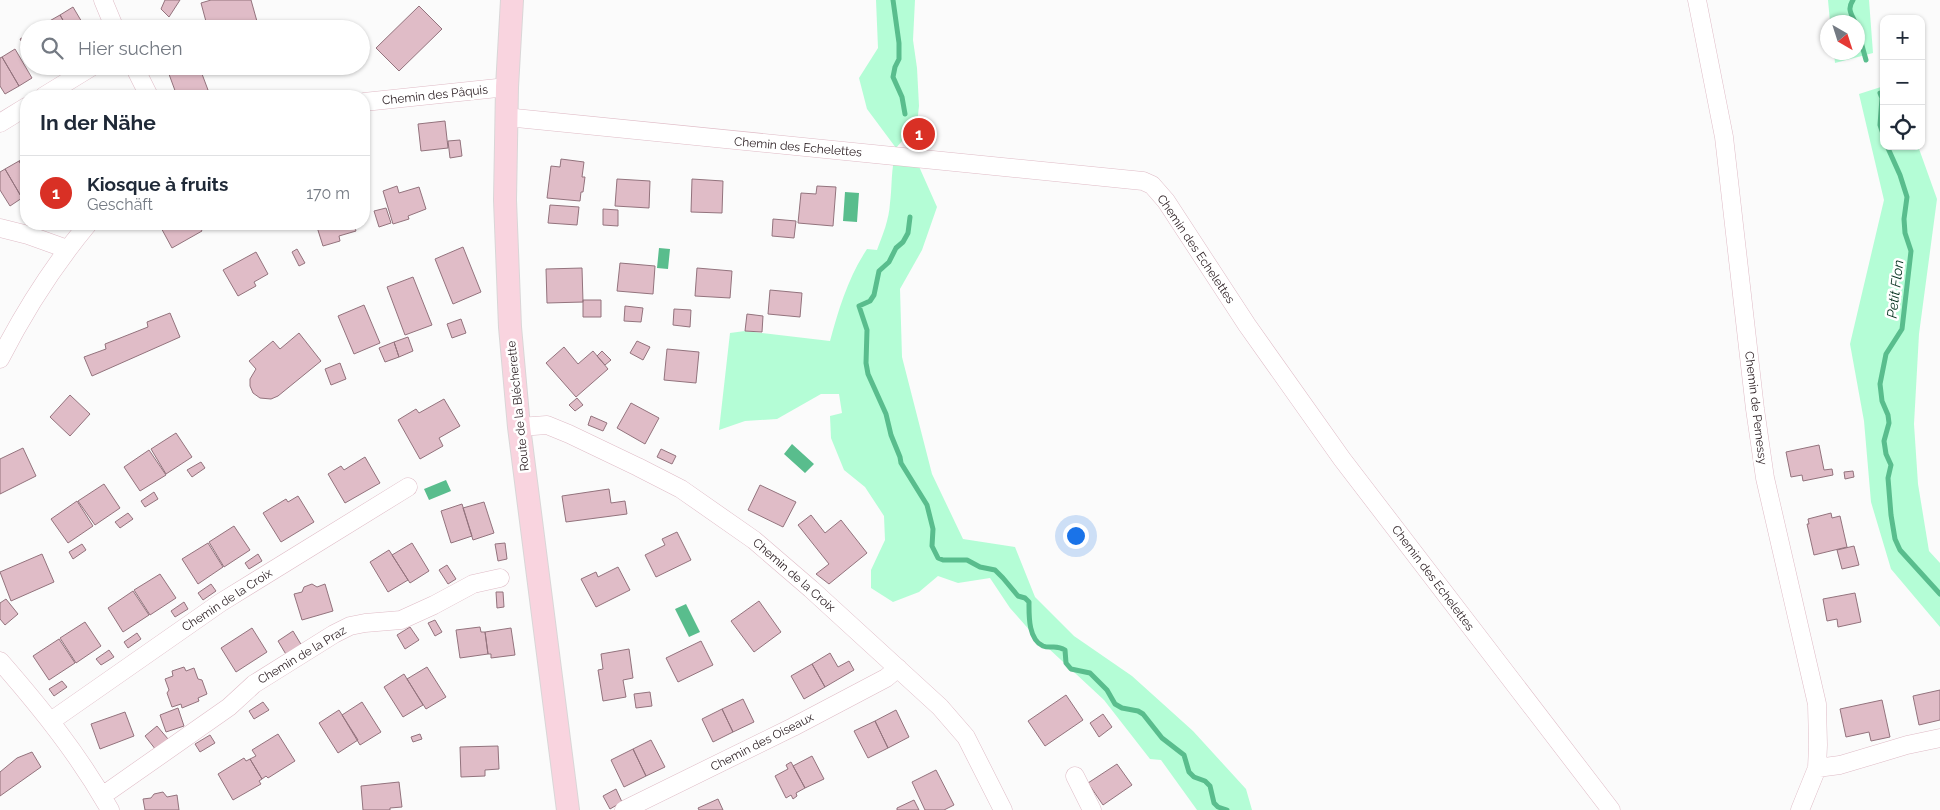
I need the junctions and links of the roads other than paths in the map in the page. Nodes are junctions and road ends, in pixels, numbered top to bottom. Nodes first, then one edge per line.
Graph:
1 (103, 0) edge
2 (512, 0) edge
3 (1697, 0) edge
4 (111, 20) edge
5 (78, 75) edge
6 (138, 75) edge
7 (507, 87) junction
8 (54, 90) edge
9 (146, 90) edge
10 (370, 101) edge
11 (20, 111) edge
12 (506, 117) junction
13 (0, 123) edge
14 (0, 228) edge
15 (83, 230) edge
16 (67, 249) junction
17 (0, 359) edge
18 (519, 427) junction
19 (408, 487) dead end
20 (500, 578) dead end
21 (0, 661) edge
22 (898, 668) junction
23 (51, 721) junction
24 (1940, 738) edge
25 (1816, 768) junction
26 (1075, 776) dead end
27 (106, 803) edge
28 (568, 810) edge
29 (624, 810) edge
30 (1003, 810) edge
31 (1092, 810) edge
32 (1611, 810) edge
33 (1800, 810) edge

1 - 4 street
2 - 7 main road, Route de la Blécherette
3 - 25 street, Chemin de Pernessy
5 - 8 street
6 - 9 street
7 - 10 street, Chemin des Pâquis
7 - 12 main road, Route de la Blécherette
11 - 13 street
12 - 18 main road, Route de la Blécherette
12 - 32 street, Chemin des Echelettes
14 - 16 street
15 - 16 street
16 - 17 street
18 - 22 street, Chemin de la Croix
18 - 28 main road, Route de la Blécherette
19 - 23 street, Chemin de la Croix
20 - 27 street, Chemin de la Praz
21 - 23 street
22 - 29 street, Chemin des Oiseaux
22 - 30 street, Chemin de la Croix
23 - 27 street
24 - 25 street
25 - 33 street, Chemin de Pernessy
26 - 31 street

